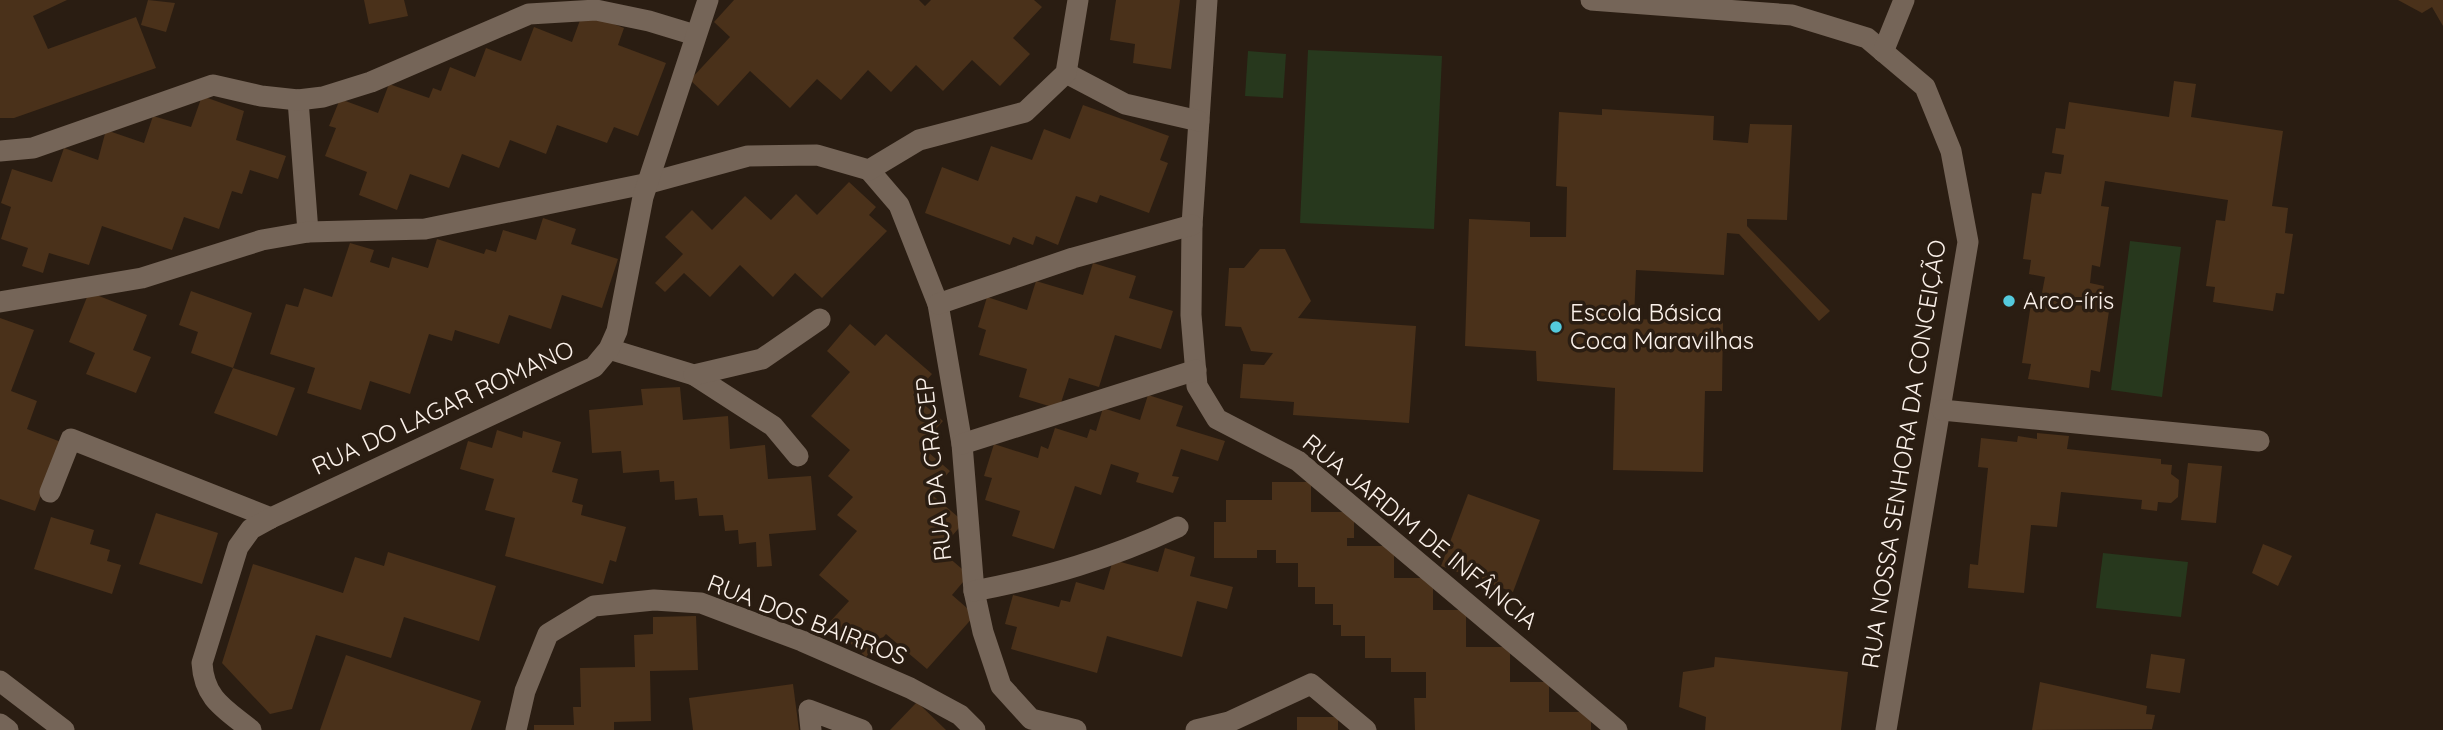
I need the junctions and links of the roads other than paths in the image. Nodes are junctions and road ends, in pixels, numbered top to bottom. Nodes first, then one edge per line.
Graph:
1 (708, 0) edge
2 (1078, 0) edge
3 (1207, 0) edge
4 (1591, 0) edge
5 (1597, 0) edge
6 (1904, 0) edge
7 (695, 35) junction
8 (1883, 52) junction
9 (1066, 73) junction
10 (298, 100) junction
11 (1199, 121) junction
12 (0, 152) edge
13 (869, 170) junction
14 (649, 183) junction
15 (1192, 225) junction
16 (308, 232) junction
17 (0, 302) edge
18 (939, 304) junction
19 (820, 318) dead end
20 (609, 349) junction
21 (1196, 370) junction
22 (694, 375) junction
23 (1942, 410) junction
24 (2259, 441) dead end
25 (962, 444) junction
26 (798, 456) dead end
27 (50, 492) dead end
28 (271, 518) junction
29 (1178, 527) dead end
30 (974, 591) junction
31 (0, 681) edge
32 (0, 724) edge
33 (1206, 729) edge
34 (8, 730) edge
35 (64, 730) edge
36 (251, 730) edge
37 (516, 730) edge
38 (811, 730) edge
39 (862, 730) edge
40 (975, 730) edge
41 (1076, 730) edge
42 (1366, 730) edge
43 (1617, 730) edge
44 (1886, 730) edge

1 - 7 street, RUA DO LAGAR ROMANO
2 - 9 street
3 - 11 street, RUA JARDIM DE INFÂNCIA
4 - 5 street, RUA NOSSA SENHORA DA CONCEIÇÃO
5 - 8 street, RUA NOSSA SENHORA DA CONCEIÇÃO
6 - 8 street
7 - 10 street
7 - 14 street, RUA DO LAGAR ROMANO
8 - 23 street, RUA NOSSA SENHORA DA CONCEIÇÃO
9 - 11 street
9 - 13 street
10 - 12 street
10 - 16 street
11 - 15 street, RUA JARDIM DE INFÂNCIA
13 - 14 street
13 - 18 street, RUA DA CRACEP
14 - 16 street
14 - 20 street, RUA DO LAGAR ROMANO
15 - 18 street
15 - 21 street, RUA JARDIM DE INFÂNCIA
16 - 17 street
18 - 25 street, RUA DA CRACEP
19 - 22 street
20 - 22 street
20 - 28 street, RUA DO LAGAR ROMANO
21 - 25 street
21 - 43 street, RUA JARDIM DE INFÂNCIA
22 - 26 street
23 - 24 street
23 - 44 street, RUA NOSSA SENHORA DA CONCEIÇÃO
25 - 30 street, RUA DA CRACEP
27 - 28 street
28 - 36 street, RUA DO LAGAR ROMANO
29 - 30 street
30 - 41 street, RUA DA CRACEP
31 - 35 street
32 - 34 street
33 - 42 street
37 - 40 street, RUA DOS BAIRROS
38 - 39 street

